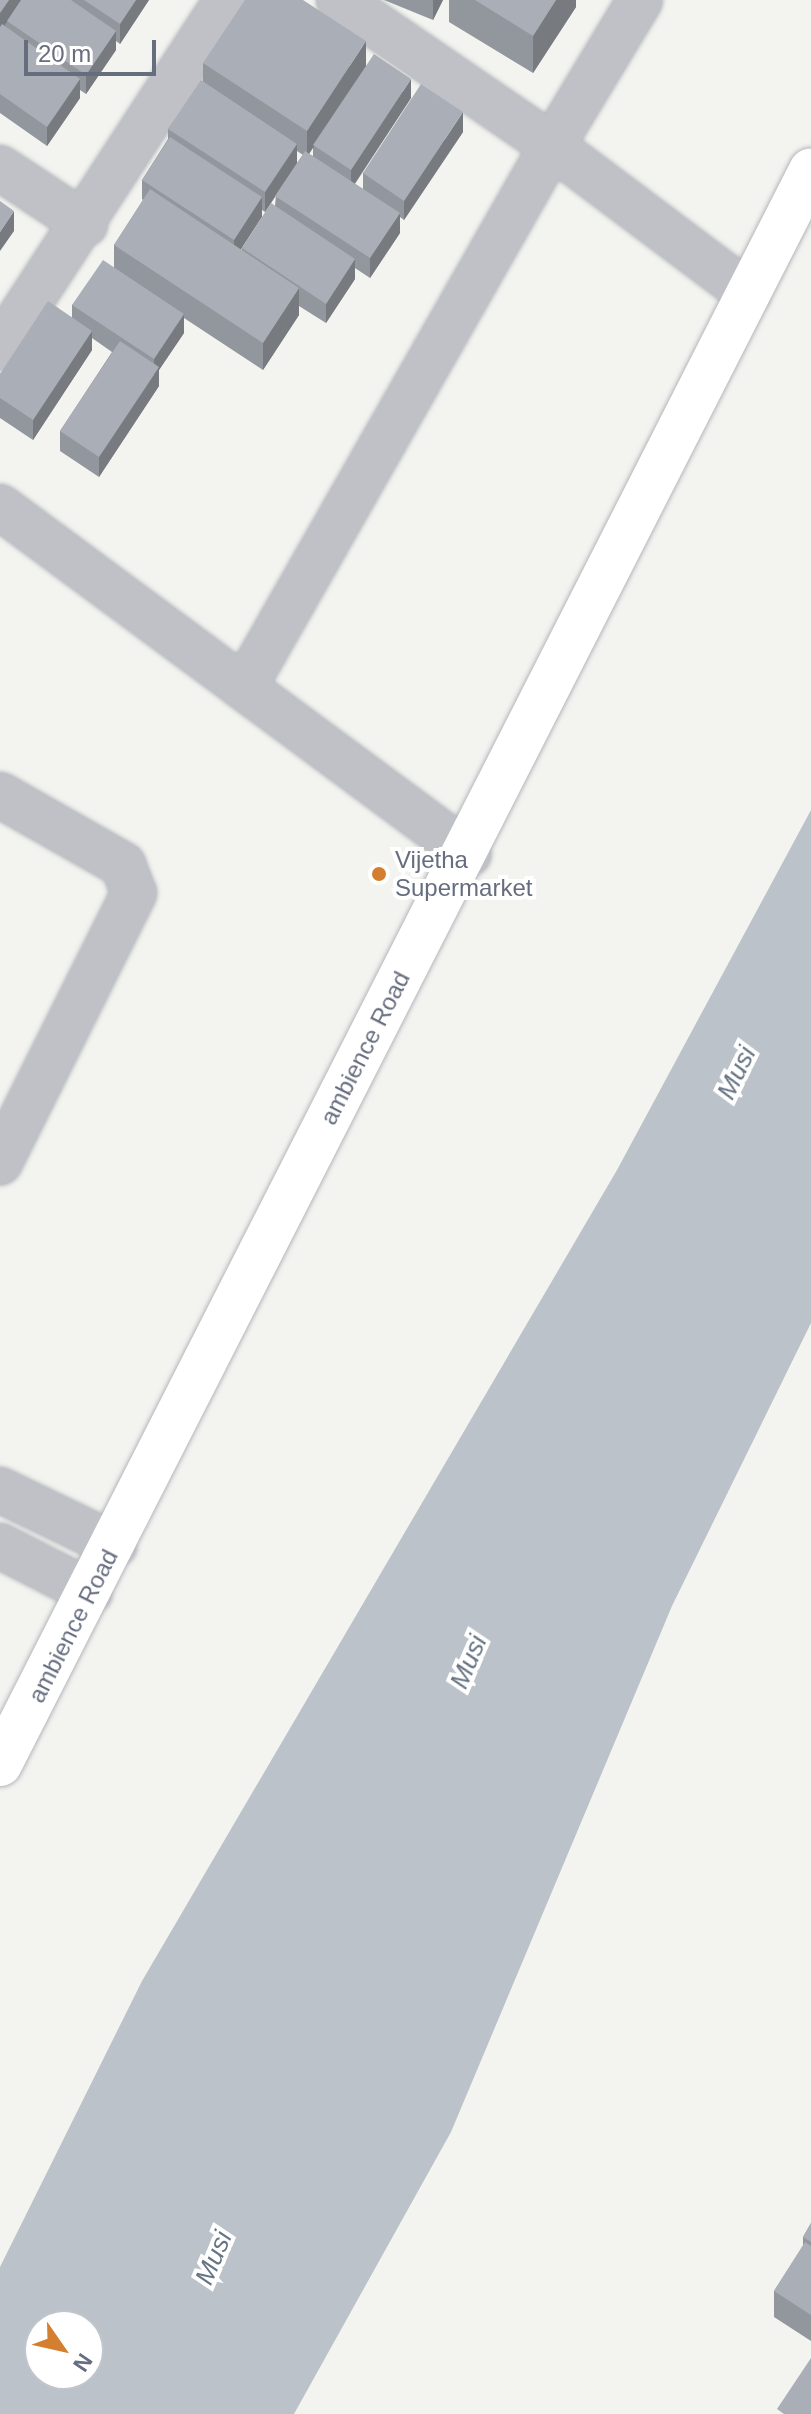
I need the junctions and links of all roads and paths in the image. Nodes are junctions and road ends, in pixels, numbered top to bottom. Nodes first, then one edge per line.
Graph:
1 (227, 0) edge
2 (339, 0) edge
3 (640, 0) edge
4 (552, 146) junction
5 (0, 168) edge
6 (811, 170) edge
7 (85, 224) junction
8 (749, 294) junction
9 (0, 348) edge
10 (0, 507) edge
11 (246, 684) junction
12 (0, 795) edge
13 (469, 854) junction
14 (0, 1162) edge
15 (0, 1490) edge
16 (114, 1545) junction
17 (0, 1546) edge
18 (90, 1592) junction
19 (0, 1764) edge

1 - 7 street
2 - 4 street
3 - 4 street
4 - 8 street
4 - 11 street
5 - 7 street
6 - 8 street, ambience Road
7 - 9 street
8 - 13 street, ambience Road
10 - 11 street
11 - 13 street
12 - 14 street
13 - 16 street, ambience Road
15 - 16 street
16 - 18 street, ambience Road
17 - 18 street
18 - 19 street, ambience Road

